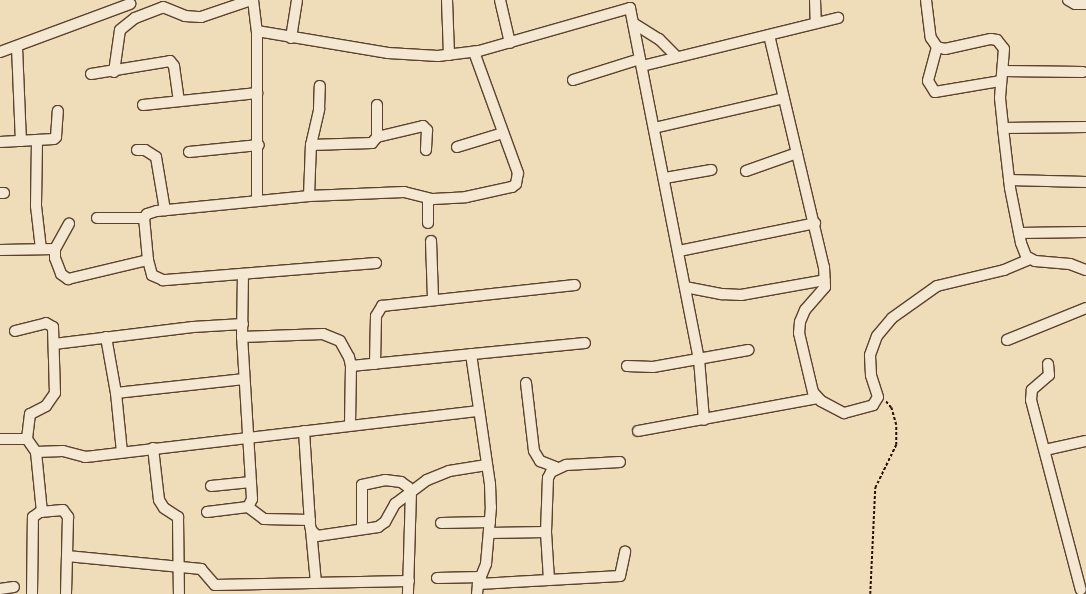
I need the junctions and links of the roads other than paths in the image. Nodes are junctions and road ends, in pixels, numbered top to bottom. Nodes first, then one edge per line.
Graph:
1 (171, 0) edge
2 (252, 0) edge
3 (297, 0) edge
4 (447, 0) edge
5 (500, 0) edge
6 (815, 0) edge
7 (926, 0) edge
8 (1068, 0) edge
9 (128, 2) edge
10 (629, 4) edge
11 (1086, 4) edge
12 (176, 12) junction
13 (139, 16) junction
14 (838, 18) dead end
15 (633, 22) junction
16 (816, 23) junction
17 (257, 31) junction
18 (769, 35) junction
19 (291, 38) junction
20 (510, 42) junction
21 (17, 47) junction
22 (937, 48) junction
23 (480, 51) junction
24 (0, 52) edge
25 (449, 55) junction
26 (677, 57) junction
27 (641, 63) junction
28 (114, 72) junction
29 (1082, 72) dead end
30 (91, 74) dead end
31 (1002, 76) junction
32 (573, 80) dead end
33 (320, 86) dead end
34 (257, 94) junction
35 (784, 98) junction
36 (179, 101) junction
37 (143, 105) dead end
38 (377, 105) dead end
39 (58, 111) dead end
40 (1086, 127) edge
41 (654, 128) junction
42 (1003, 128) junction
43 (503, 133) junction
44 (377, 137) junction
45 (21, 141) junction
46 (37, 141) junction
47 (0, 142) edge
48 (258, 145) junction
49 (311, 145) junction
50 (457, 147) dead end
51 (137, 150) dead end
52 (426, 150) dead end
53 (189, 152) dead end
54 (797, 153) junction
55 (711, 170) dead end
56 (746, 171) dead end
57 (665, 178) junction
58 (1009, 180) junction
59 (1086, 182) edge
60 (309, 196) junction
61 (428, 199) junction
62 (257, 201) junction
63 (165, 210) junction
64 (97, 218) dead end
65 (144, 218) junction
66 (428, 223) dead end
67 (815, 223) junction
68 (69, 224) dead end
69 (1086, 232) edge
70 (1019, 233) junction
71 (431, 241) dead end
72 (41, 249) junction
73 (55, 249) junction
74 (0, 250) edge
75 (679, 251) junction
76 (1030, 259) junction
77 (148, 260) junction
78 (376, 263) dead end
79 (1086, 270) edge
80 (243, 274) junction
81 (825, 280) junction
82 (575, 284) dead end
83 (685, 287) junction
84 (433, 298) junction
85 (1086, 308) edge
86 (243, 324) junction
87 (15, 331) dead end
88 (106, 337) junction
89 (242, 337) junction
90 (1007, 340) dead end
91 (585, 343) dead end
92 (54, 344) junction
93 (748, 350) dead end
94 (471, 354) junction
95 (699, 359) junction
96 (375, 364) junction
97 (1048, 364) dead end
98 (351, 366) junction
99 (627, 366) dead end
100 (244, 379) junction
101 (526, 383) dead end
102 (116, 392) junction
103 (817, 398) junction
104 (478, 411) junction
105 (704, 420) junction
106 (350, 425) junction
107 (304, 431) junction
108 (638, 431) dead end
109 (248, 438) junction
110 (0, 439) edge
111 (27, 439) junction
112 (1086, 442) edge
113 (153, 448) junction
114 (1045, 450) junction
115 (36, 452) junction
116 (122, 452) junction
117 (620, 462) dead end
118 (487, 464) junction
119 (556, 467) junction
120 (251, 482) junction
121 (211, 486) dead end
122 (411, 491) junction
123 (248, 507) junction
124 (42, 512) junction
125 (207, 512) dead end
126 (490, 522) junction
127 (441, 523) dead end
128 (310, 525) junction
129 (362, 529) junction
130 (546, 532) junction
131 (489, 534) junction
132 (625, 552) dead end
133 (67, 556) junction
134 (179, 565) junction
135 (437, 578) dead end
136 (549, 580) junction
137 (409, 581) junction
138 (316, 583) junction
139 (479, 585) edge
140 (14, 587) dead end
141 (0, 588) edge
142 (1081, 590) dead end
143 (32, 594) edge
144 (66, 594) edge
145 (179, 594) edge
146 (408, 594) edge

1 - 12 street
2 - 12 street
2 - 17 street
3 - 19 street
4 - 25 street
5 - 20 street
6 - 16 street
7 - 22 street
8 - 11 street
9 - 13 street
9 - 21 street
10 - 15 street
10 - 20 street
12 - 13 street
13 - 28 street
14 - 16 street
15 - 26 street
15 - 27 street
16 - 18 street
17 - 19 street
17 - 34 street
18 - 26 street
18 - 35 street
19 - 25 street
20 - 23 street
21 - 24 street
21 - 45 street
22 - 31 street
22 - 31 street
23 - 25 street
23 - 43 street
26 - 27 street
27 - 32 street
27 - 41 street
28 - 30 street
28 - 36 street
29 - 31 street
31 - 42 street
33 - 49 street
34 - 36 street
34 - 48 street
35 - 41 street
35 - 54 street
36 - 37 street
38 - 44 street
39 - 46 street
40 - 42 street
41 - 57 street
42 - 58 street
43 - 50 street
43 - 61 street
44 - 49 street
44 - 52 street
45 - 46 street
45 - 47 street
46 - 72 street
48 - 53 street
48 - 62 street
49 - 60 street
51 - 63 street
54 - 56 street
54 - 67 street
55 - 57 street
57 - 75 street
58 - 59 street
58 - 70 street
60 - 61 street
60 - 62 street
61 - 66 street
62 - 63 street
63 - 65 street
64 - 65 street
65 - 77 street
67 - 75 street
67 - 81 street
68 - 73 street
69 - 70 street
70 - 76 street
71 - 84 street
72 - 73 street
72 - 74 street
73 - 77 street
75 - 83 street
76 - 79 street
76 - 103 street
77 - 80 street
78 - 80 street
80 - 86 street
81 - 83 street
81 - 103 street
82 - 84 street
83 - 95 street
84 - 96 street
85 - 90 street
86 - 88 street
86 - 89 street
87 - 92 street
88 - 92 street
88 - 102 street
89 - 98 street
89 - 100 street
91 - 94 street
92 - 111 street
93 - 95 street
94 - 96 street
94 - 104 street
95 - 99 street
95 - 105 street
96 - 98 street
97 - 114 street
98 - 106 street
100 - 102 street
100 - 109 street
101 - 119 street
102 - 116 street
103 - 105 street
104 - 106 street
104 - 118 street
105 - 108 street
106 - 107 street
107 - 109 street
107 - 128 street
109 - 113 street
109 - 120 street
110 - 111 street
111 - 115 street
112 - 114 street
113 - 116 street
113 - 134 street
114 - 142 street
115 - 116 street
115 - 124 street
117 - 119 street
118 - 122 street
118 - 126 street
119 - 130 street
120 - 121 street
120 - 123 street
122 - 129 street
122 - 129 street
122 - 137 street
123 - 125 street
123 - 128 street
124 - 133 street
124 - 143 street
126 - 127 street
126 - 131 street
128 - 129 street
128 - 138 street
130 - 131 street
130 - 136 street
131 - 139 street
132 - 136 street
133 - 134 street
133 - 144 street
134 - 138 street
134 - 145 street
135 - 139 street
136 - 139 street
137 - 138 street
137 - 146 street
140 - 141 street

